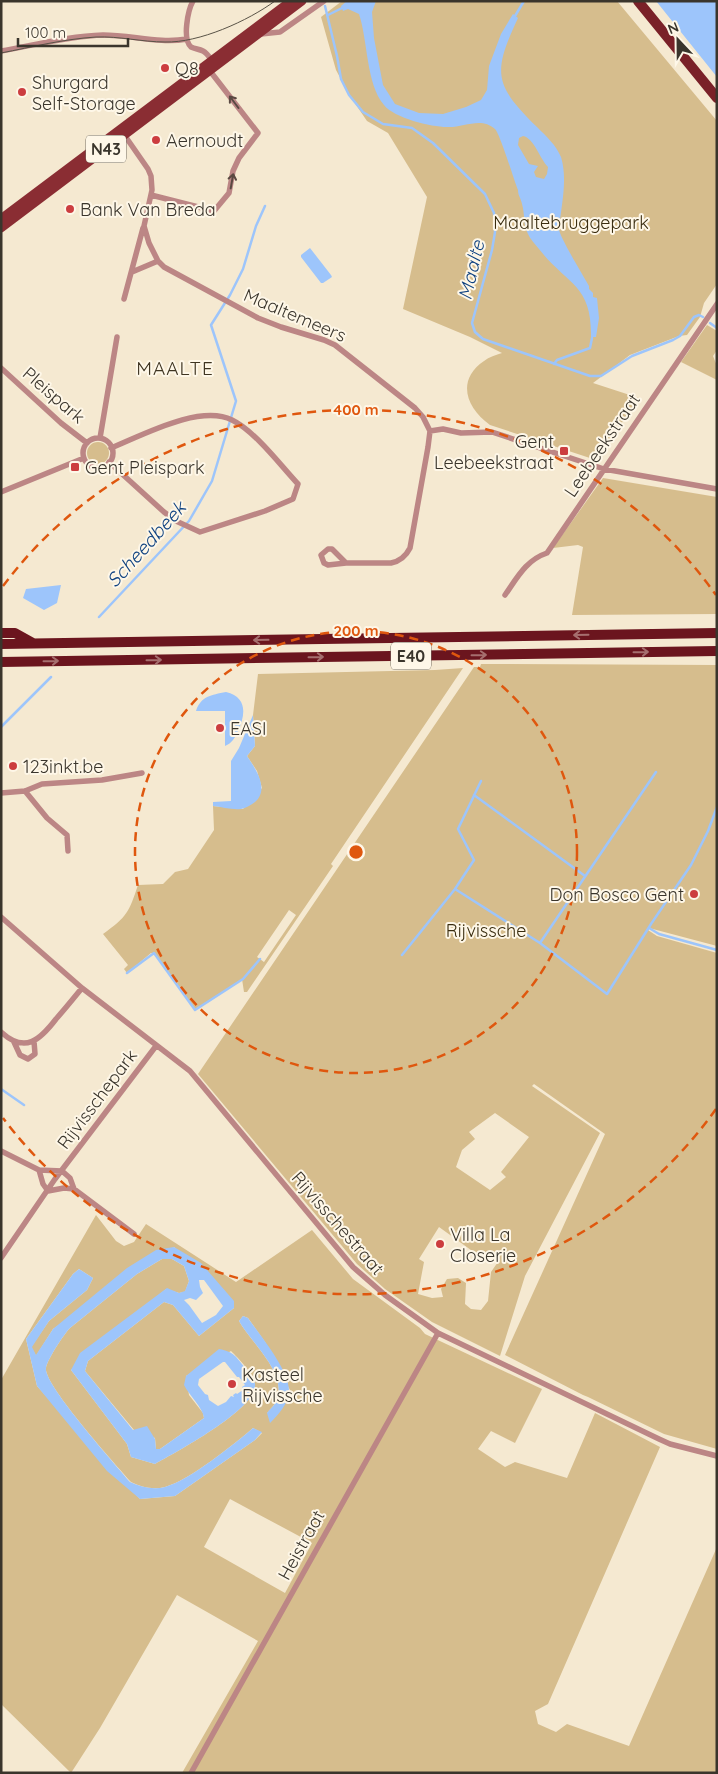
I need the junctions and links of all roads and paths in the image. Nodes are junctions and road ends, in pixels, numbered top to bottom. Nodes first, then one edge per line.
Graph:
1 (193, 1) edge
2 (291, 1) edge
3 (302, 1) edge
4 (324, 1) edge
5 (638, 1) edge
6 (257, 35) junction
7 (187, 39) junction
8 (1, 51) edge
9 (213, 66) junction
10 (717, 98) edge
11 (123, 132) junction
12 (151, 195) junction
13 (1, 219) edge
14 (144, 226) junction
15 (1, 228) edge
16 (158, 261) junction
17 (132, 272) junction
18 (124, 300) dead end
19 (717, 304) edge
20 (117, 337) dead end
21 (1, 368) edge
22 (430, 431) junction
23 (100, 438) junction
24 (87, 443) junction
25 (112, 448) junction
26 (84, 458) junction
27 (109, 462) junction
28 (604, 469) junction
29 (717, 489) edge
30 (1, 492) edge
31 (346, 563) dead end
32 (505, 595) dead end
33 (1, 633) edge
34 (717, 633) edge
35 (34, 643) junction
36 (1, 644) edge
37 (717, 651) edge
38 (2, 662) edge
39 (142, 773) dead end
40 (25, 791) junction
41 (1, 793) edge
42 (68, 851) dead end
43 (1, 917) edge
44 (82, 988) junction
45 (1, 1032) edge
46 (34, 1041) junction
47 (14, 1042) junction
48 (156, 1046) junction
49 (1, 1151) edge
50 (39, 1170) junction
51 (62, 1171) junction
52 (74, 1189) junction
53 (48, 1191) junction
54 (134, 1234) dead end
55 (1, 1258) edge
56 (438, 1333) junction
57 (717, 1456) edge
58 (191, 1773) edge

1 - 7 street
2 - 9 main road, N43
3 - 6 main road, N43
4 - 6 street
5 - 10 highway
6 - 9 main road, N43
7 - 8 street
7 - 9 street
9 - 11 main road, N43
12 -> 9 street
11 - 12 street
11 - 13 main road, N43
11 - 15 main road, N43
12 - 14 street
14 - 16 street
14 - 17 street
16 - 17 street
16 - 22 street, Maaltemeers
17 - 18 street
19 - 28 street, Leebeekstraat
20 - 23 street, Pleispark
21 - 24 street, Pleispark
22 - 28 street
22 - 31 street
23 - 24 street, Pleispark
23 - 25 street, Pleispark
24 - 26 street, Pleispark
25 - 27 street
25 - 27 street
26 - 27 street
26 - 30 street
28 - 29 street
28 - 32 street, Leebeekstraat
33 - 35 highway
34 -> 35 highway, E40
35 - 36 highway, E40
38 -> 37 highway, E40
39 - 40 street
40 - 41 street
40 - 42 street
43 - 44 street, Rijvisschestraat
44 - 46 street
44 - 48 street, Rijvisschestraat
45 - 47 street
46 - 47 street
46 - 47 street
48 - 51 street, Rijvisschepark
48 - 56 street, Rijvisschestraat
49 - 50 street, Rijvisschepark
50 - 51 street, Rijvisschepark
50 - 53 street
51 - 52 street, Rijvisschepark
51 - 53 street, Rijvisschepark
52 - 53 street
52 - 54 street, Rijvisschepark
53 - 55 street, Rijvisschepark
56 - 57 street, Rijvisschestraat
56 - 58 street, Heistraat

